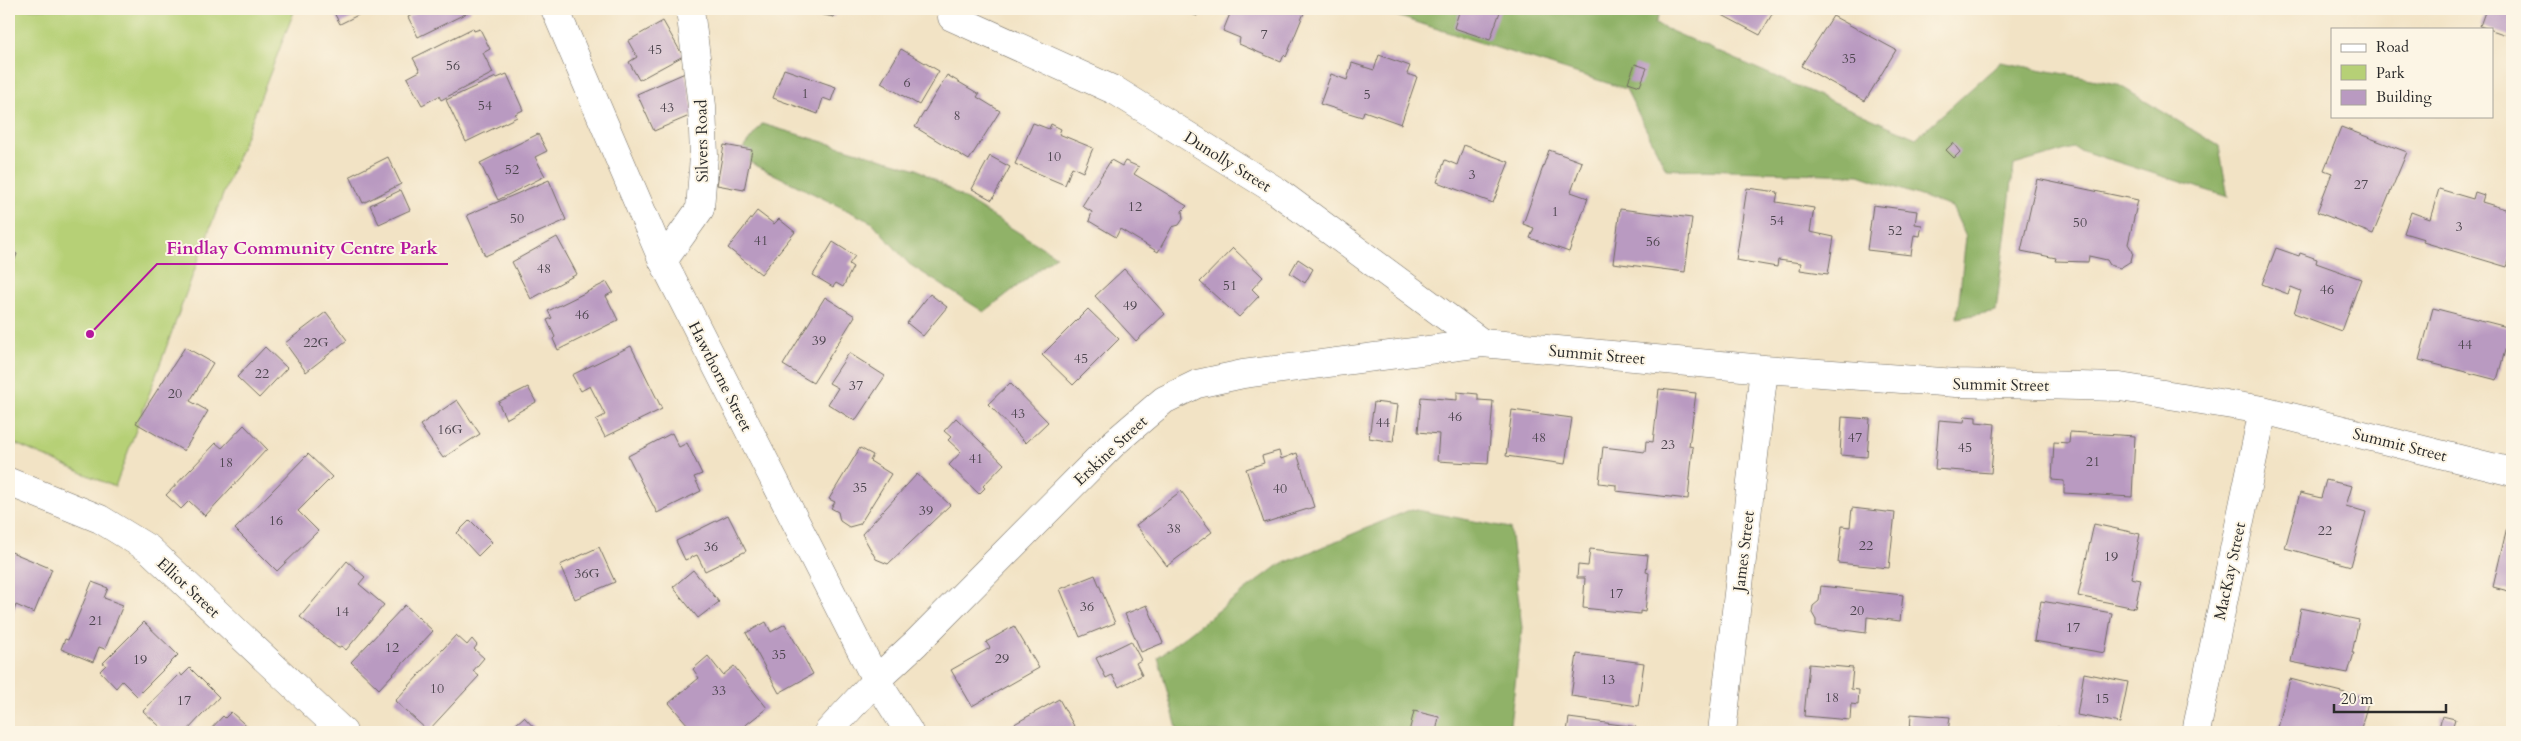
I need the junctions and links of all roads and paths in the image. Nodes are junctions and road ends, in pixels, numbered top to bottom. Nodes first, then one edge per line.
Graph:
1 (555, 9) edge
2 (690, 9) edge
3 (952, 17) dead end
4 (663, 261) junction
5 (1482, 343) junction
6 (1764, 369) junction
7 (2263, 410) junction
8 (2512, 472) edge
9 (9, 482) edge
10 (876, 680) junction
11 (343, 732) edge
12 (828, 732) edge
13 (909, 732) edge
14 (1722, 732) edge
15 (2196, 732) edge

1 - 4 street, Hawthorne Street
2 - 4 street, Silvers Road
3 - 5 street, Dunolly Street
4 - 10 street, Hawthorne Street
5 - 6 street, Summit Street
5 - 10 street, Erskine Street
6 - 7 street, Summit Street
6 - 14 street, James Street
7 - 8 street, Summit Street
7 - 15 street, MacKay Street
9 - 11 street, Elliot Street
10 - 12 street, Erskine Street
10 - 13 street, Hawthorne Street

